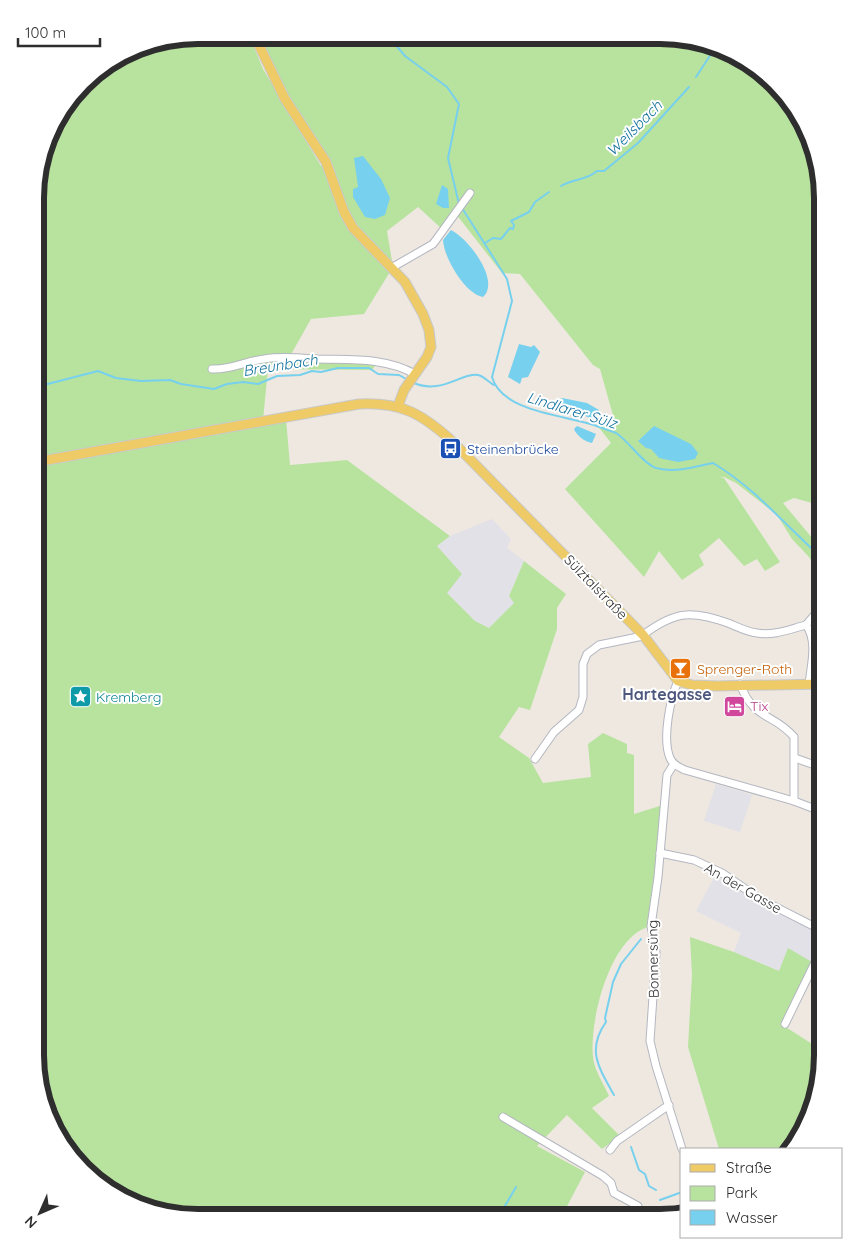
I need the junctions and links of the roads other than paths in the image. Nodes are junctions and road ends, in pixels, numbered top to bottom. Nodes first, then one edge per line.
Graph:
1 (258, 44) edge
2 (470, 192) dead end
3 (393, 267) junction
4 (212, 369) dead end
5 (411, 378) junction
6 (398, 406) junction
7 (44, 461) edge
8 (814, 616) edge
9 (806, 625) junction
10 (643, 636) junction
11 (678, 681) junction
12 (740, 684) junction
13 (809, 684) junction
14 (814, 684) edge
15 (535, 758) dead end
16 (795, 758) junction
17 (674, 764) junction
18 (814, 765) edge
19 (794, 801) junction
20 (814, 809) edge
21 (660, 853) junction
22 (814, 926) edge
23 (814, 964) edge
24 (785, 1024) dead end
25 (669, 1105) junction
26 (503, 1117) dead end
27 (682, 1148) edge
28 (610, 1150) dead end
29 (639, 1209) edge

1 - 3 main road
2 - 3 street
3 - 5 main road
4 - 5 street
5 - 6 main road
6 - 7 main road
6 - 10 main road, Sülztalstraße
8 - 9 street
9 - 10 street
9 - 13 street
10 - 11 main road, Sülztalstraße
10 - 15 street
11 - 12 main road
11 - 17 street
12 - 13 main road
12 - 16 street
13 - 14 main road
16 - 18 street
16 - 19 street
17 - 19 street
17 - 21 street, Bonnersüng
19 - 20 street
21 - 22 street, An der Gasse
21 - 25 street, Bonnersüng
23 - 24 street
25 - 27 street, Bonnersüng
25 - 28 street
26 - 29 street

